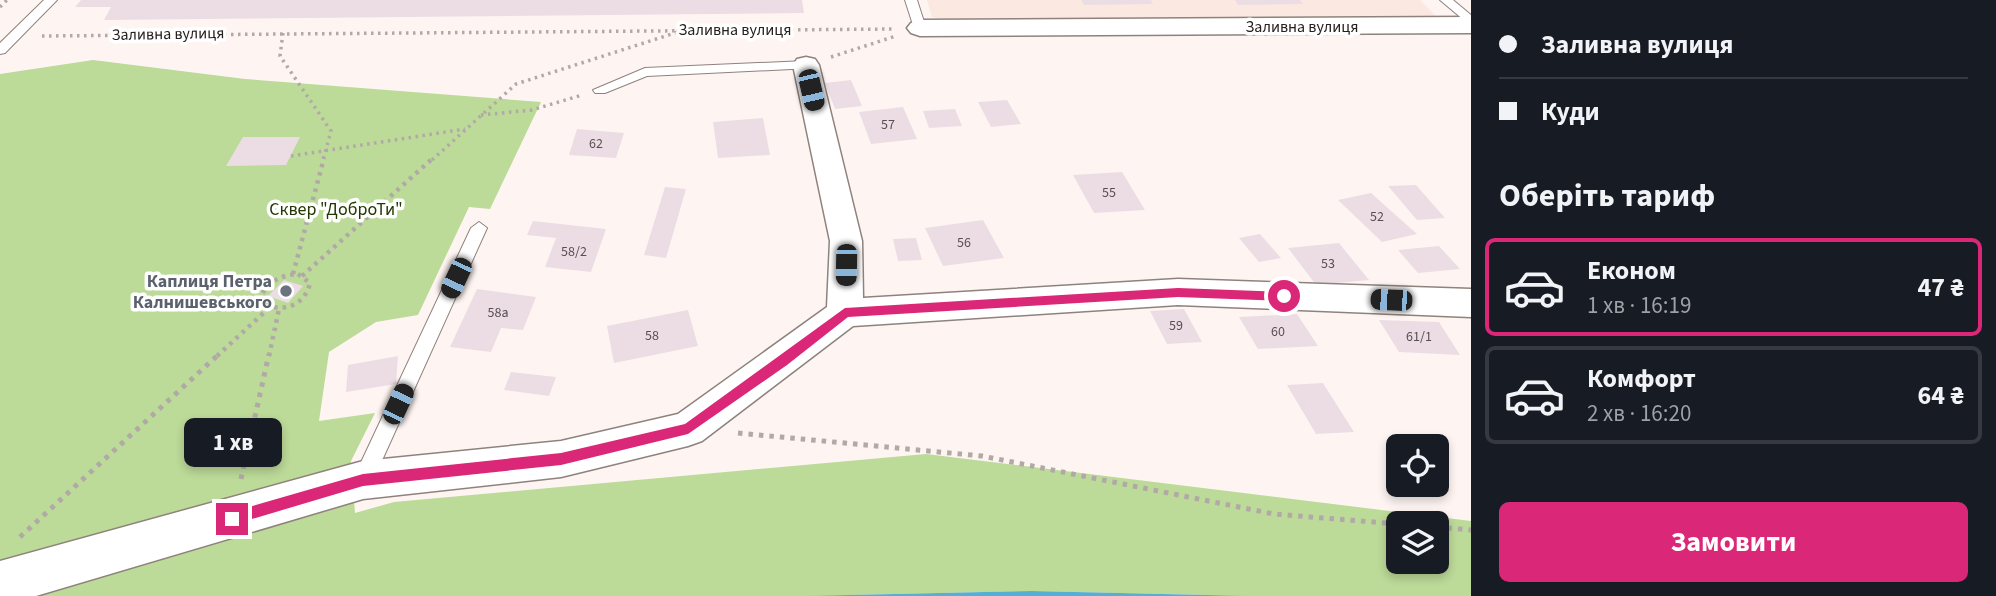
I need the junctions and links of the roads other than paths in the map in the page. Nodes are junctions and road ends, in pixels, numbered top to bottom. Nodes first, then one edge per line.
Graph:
1 (51, 0) edge
2 (911, 0) edge
3 (1446, 0) edge
4 (1471, 24) edge
5 (920, 28) joint
6 (0, 50) edge
7 (806, 65) joint
8 (600, 90) road end
9 (479, 228) dead end
10 (1471, 303) edge
11 (845, 313) junction
12 (363, 480) junction
13 (5, 565) edge

1 - 6 lane
2 - 5 lane
3 - 4 lane
4 - 5 street, Заливна вулиця
7 - 8 lane
7 - 11 street
9 - 12 lane
10 - 11 street
11 - 12 street
12 - 13 street

